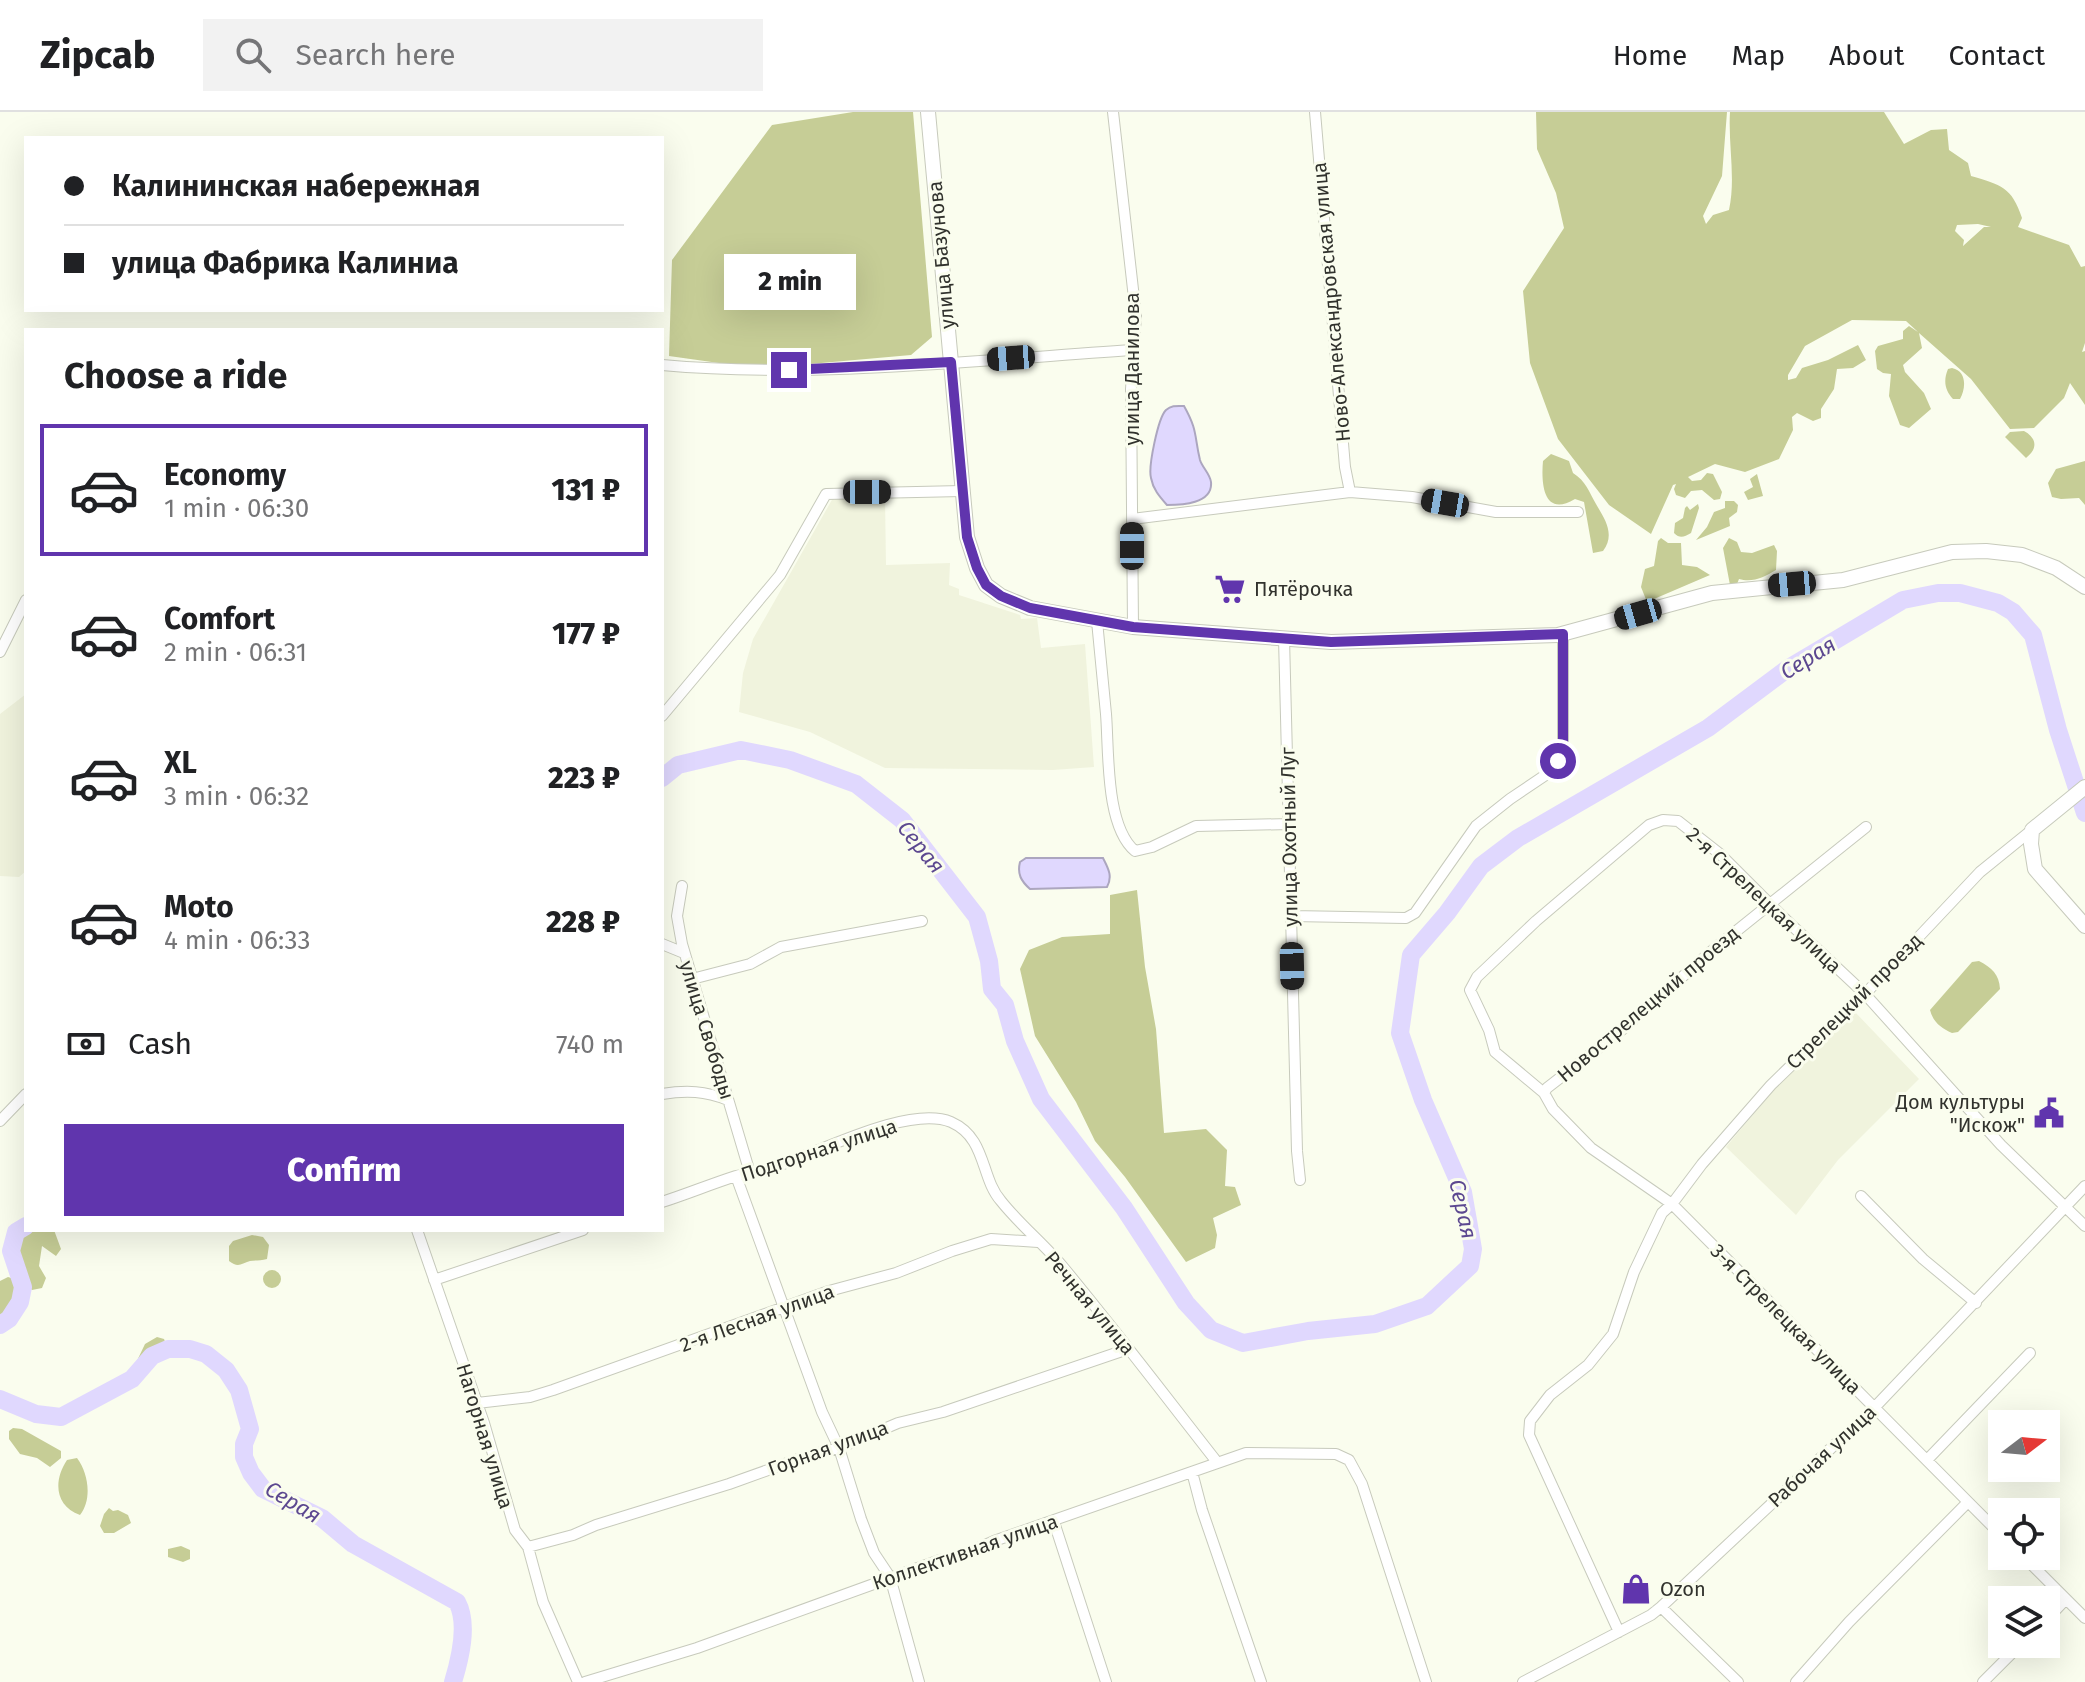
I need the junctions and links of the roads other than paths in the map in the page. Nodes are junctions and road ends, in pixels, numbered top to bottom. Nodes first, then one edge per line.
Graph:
1 (928, 112) edge
2 (1113, 112) edge
3 (1315, 112) edge
4 (1133, 350) junction
5 (951, 362) junction
6 (664, 365) edge
7 (962, 491) junction
8 (1350, 492) junction
9 (1578, 512) dead end
10 (1132, 519) junction
11 (2085, 587) edge
12 (24, 604) edge
13 (1097, 621) junction
14 (1133, 627) junction
15 (1563, 634) junction
16 (1284, 638) junction
17 (0, 652) edge
18 (664, 714) edge
19 (2085, 787) edge
20 (1289, 824) junction
21 (1866, 827) dead end
22 (2032, 830) junction
23 (682, 886) dead end
24 (1769, 904) junction
25 (1291, 916) junction
26 (922, 921) dead end
27 (2085, 926) edge
28 (664, 945) edge
29 (684, 953) junction
30 (692, 979) junction
31 (1865, 994) junction
32 (1495, 1052) joint
33 (1544, 1093) junction
34 (664, 1094) edge
35 (24, 1096) edge
36 (728, 1100) junction
37 (0, 1121) edge
38 (973, 1139) joint
39 (750, 1173) junction
40 (736, 1176) junction
41 (1300, 1180) dead end
42 (2085, 1186) edge
43 (1861, 1196) dead end
44 (664, 1201) edge
45 (1672, 1204) junction
46 (2065, 1206) junction
47 (2085, 1226) edge
48 (418, 1232) edge
49 (577, 1232) edge
50 (1038, 1242) junction
51 (434, 1280) junction
52 (1976, 1303) junction
53 (783, 1309) junction
54 (1128, 1349) junction
55 (2030, 1353) dead end
56 (477, 1403) junction
57 (1874, 1408) junction
58 (839, 1448) junction
59 (1927, 1460) junction
60 (1217, 1462) junction
61 (1192, 1472) junction
62 (1968, 1502) junction
63 (1054, 1522) junction
64 (1988, 1522) edge
65 (528, 1547) junction
66 (2037, 1570) edge
67 (890, 1577) junction
68 (2066, 1599) junction
69 (2060, 1605) edge
70 (1661, 1607) junction
71 (2085, 1618) edge
72 (1619, 1632) junction
73 (2007, 1658) edge
74 (578, 1682) edge
75 (585, 1682) edge
76 (919, 1682) edge
77 (1106, 1682) edge
78 (1261, 1682) edge
79 (1426, 1682) edge
80 (1523, 1682) edge
81 (1738, 1682) edge
82 (1796, 1682) edge
83 (1983, 1682) edge

1 - 5 street, улица Базунова
2 - 4 street, улица Данилова
3 - 8 street, Ново-Александровская улица
4 - 5 street
4 - 10 street, улица Данилова
5 - 6 street
5 - 7 street, улица Базунова
7 - 13 street, улица Базунова
7 - 18 street
8 - 9 street
8 - 10 street
10 - 14 street, улица Данилова
11 - 15 street
12 - 17 street
13 - 14 street
13 - 20 street
14 - 16 street
15 - 16 street
15 - 25 street
16 - 20 street, улица Охотный Луг
19 - 22 street, Стрелецкий проезд
20 - 25 street, улица Охотный Луг
21 - 24 street, Новострелецкий проезд
22 - 27 street
22 - 31 street, Стрелецкий проезд
23 - 29 street, улица Свободы
24 - 31 street, 2-я Стрелецкая улица
24 - 32 street, 2-я Стрелецкая улица
24 - 33 street, Новострелецкий проезд
25 - 41 street, улица Охотный Луг
26 - 30 street
28 - 29 street
29 - 30 street, улица Свободы
30 - 36 street, улица Свободы
31 - 45 street, Стрелецкий проезд
31 - 46 street, 2-я Стрелецкая улица
32 - 33 street, 3-я Стрелецкая улица
33 - 45 street, 3-я Стрелецкая улица
34 - 36 street
35 - 37 street
36 - 39 street, улица Свободы
38 - 39 street, Подгорная улица
38 - 50 street, Речная улица
39 - 40 street, Подгорная улица
40 - 44 street, Подгорная улица
40 - 53 street
42 - 46 street, Рабочая улица
43 - 52 street
45 - 57 street, 3-я Стрелецкая улица
45 - 72 street, Стрелецкий проезд
46 - 47 street, 2-я Стрелецкая улица
46 - 52 street, Рабочая улица
48 - 51 street, Нагорная улица
49 - 51 street
50 - 53 street, 2-я Лесная улица
50 - 54 street, Речная улица
51 - 56 street, Нагорная улица
52 - 57 street, Рабочая улица
53 - 56 street, 2-я Лесная улица
53 - 58 street
54 - 58 street, Горная улица
54 - 60 street, Речная улица
55 - 59 street
56 - 65 street, Нагорная улица
57 - 59 street, 3-я Стрелецкая улица
57 - 70 street, Рабочая улица
58 - 65 street, Горная улица
58 - 67 street
59 - 62 street, 3-я Стрелецкая улица
60 - 61 street, Коллективная улица
60 - 79 street, Коллективная улица
61 - 63 street, Коллективная улица
61 - 78 street
62 - 64 street, 3-я Стрелецкая улица
62 - 82 street
63 - 67 street, Коллективная улица
63 - 77 street
65 - 74 street, Нагорная улица
66 - 68 street
67 - 75 street, Коллективная улица
67 - 76 street
68 - 69 street
68 - 71 street
70 - 72 street, Рабочая улица
70 - 81 street
72 - 80 street, Рабочая улица
73 - 83 street

